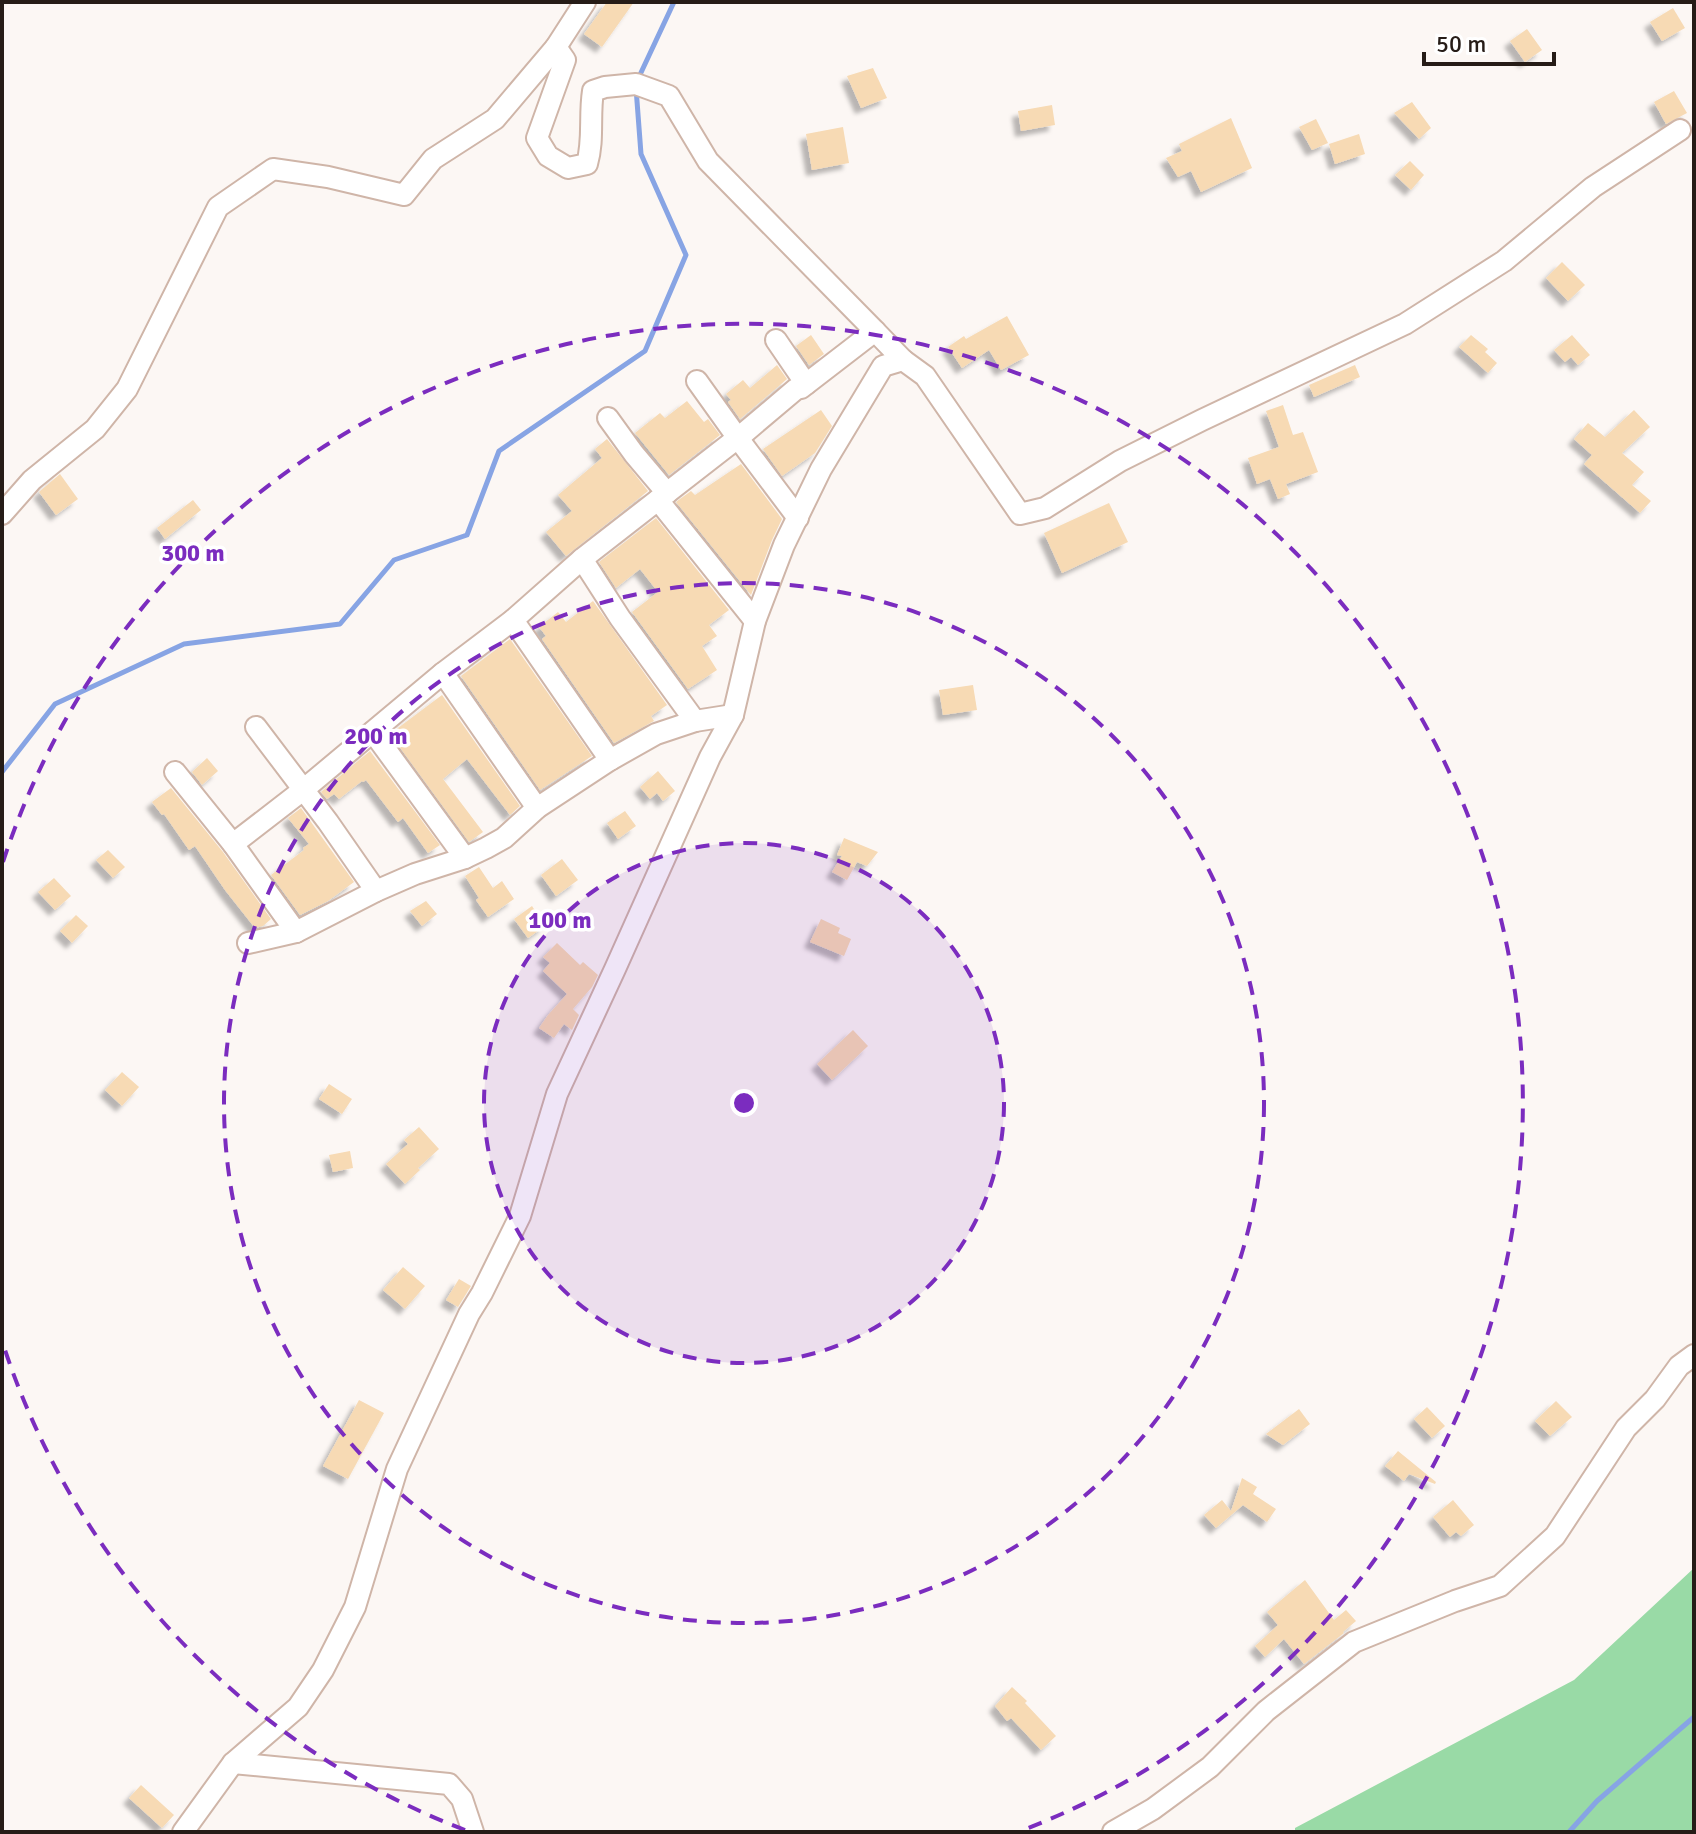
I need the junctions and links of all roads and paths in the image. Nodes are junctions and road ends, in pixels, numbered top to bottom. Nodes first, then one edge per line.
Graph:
1 (585, 2) edge
2 (556, 47) junction
3 (1680, 130) dead end
4 (875, 331) junction
5 (776, 340) dead end
6 (903, 360) junction
7 (697, 381) dead end
8 (806, 384) junction
9 (608, 418) dead end
10 (737, 437) junction
11 (662, 496) junction
12 (2, 514) edge
13 (798, 518) junction
14 (582, 559) junction
15 (513, 620) junction
16 (755, 621) junction
17 (443, 673) junction
18 (733, 715) junction
19 (695, 721) junction
20 (256, 727) dead end
21 (373, 732) junction
22 (610, 760) junction
23 (175, 772) dead end
24 (303, 790) junction
25 (537, 808) junction
26 (233, 844) junction
27 (465, 858) junction
28 (376, 891) junction
29 (296, 932) junction
30 (248, 943) dead end
31 (1694, 1355) edge
32 (233, 1763) junction
33 (183, 1832) edge
34 (473, 1832) edge
35 (1113, 1832) edge

1 - 2 street
2 - 4 street
2 - 12 street
3 - 6 street
4 - 6 street
4 - 8 street
5 - 8 street
6 - 13 street
7 - 10 street
8 - 10 street
9 - 11 street
10 - 11 street
10 - 13 street
11 - 14 street
11 - 16 street
13 - 16 street
14 - 15 street
14 - 19 street
15 - 17 street
15 - 22 street
16 - 18 street
17 - 21 street
17 - 25 street
18 - 19 street
18 - 32 street
19 - 22 street
20 - 24 street
21 - 24 street
21 - 27 street
22 - 25 street
23 - 26 street
24 - 26 street
24 - 28 street
25 - 27 street
26 - 29 street
27 - 28 street
28 - 29 street
29 - 30 street
31 - 35 street
32 - 33 street
32 - 34 street

